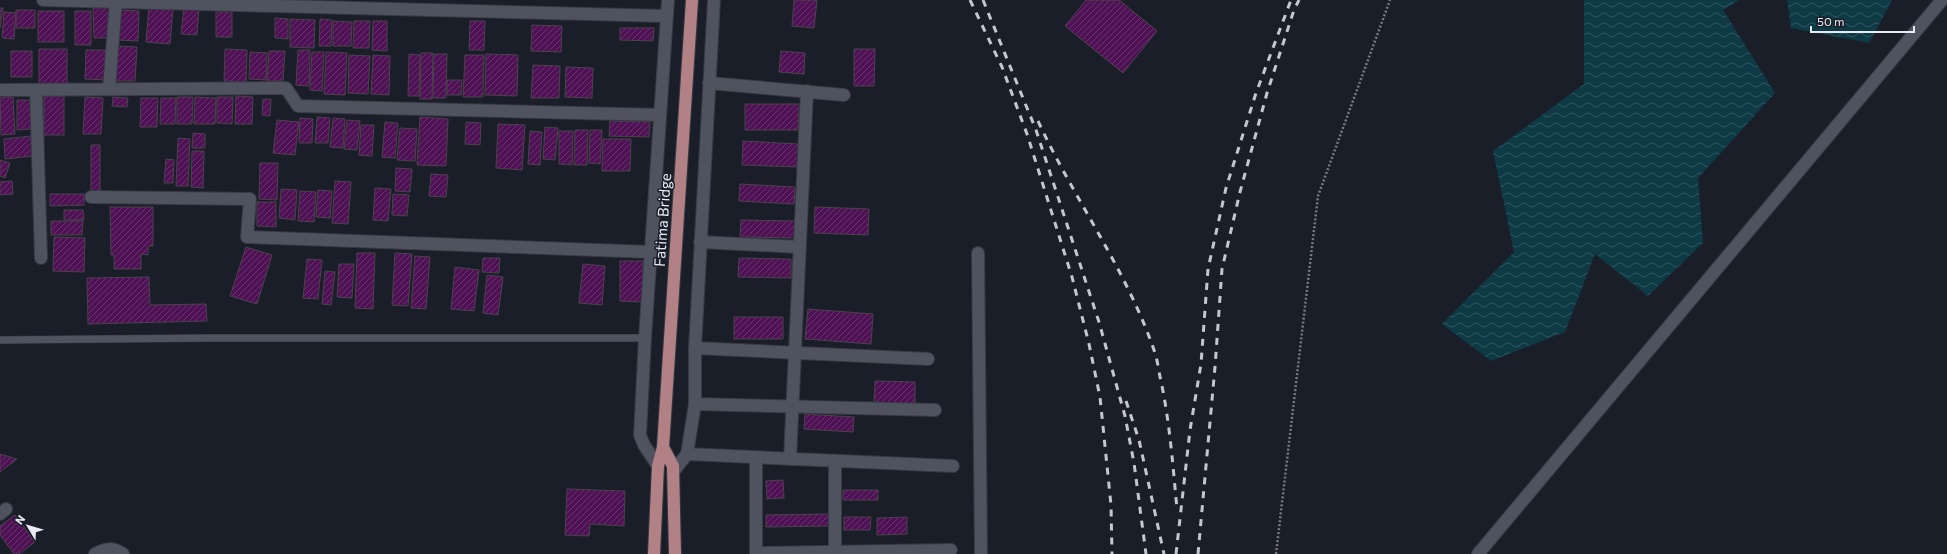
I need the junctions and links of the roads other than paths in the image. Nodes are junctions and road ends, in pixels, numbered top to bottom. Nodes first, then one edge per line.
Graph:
1 (43, 0) edge
2 (668, 0) edge
3 (692, 0) edge
4 (714, 0) edge
5 (1942, 0) edge
6 (116, 1) edge
7 (666, 16) junction
8 (708, 83) junction
9 (109, 89) junction
10 (0, 90) edge
11 (36, 90) junction
12 (807, 91) junction
13 (844, 95) dead end
14 (660, 115) junction
15 (91, 197) dead end
16 (700, 242) junction
17 (800, 247) junction
18 (651, 252) junction
19 (978, 253) dead end
20 (41, 258) dead end
21 (645, 338) junction
22 (0, 340) edge
23 (695, 348) junction
24 (795, 353) junction
25 (928, 359) dead end
26 (695, 404) junction
27 (792, 406) junction
28 (935, 410) dead end
29 (663, 445) junction
30 (687, 454) junction
31 (756, 458) junction
32 (790, 459) junction
33 (835, 461) junction
34 (658, 466) junction
35 (953, 466) dead end
36 (673, 472) junction
37 (951, 550) dead end
38 (756, 553) edge
39 (835, 553) edge
40 (95, 554) edge
41 (123, 554) edge
42 (654, 554) edge
43 (675, 554) edge
44 (980, 554) edge
45 (1478, 554) edge

1 - 6 street
2 - 7 street
3 - 29 main road, Fatima Bridge
4 - 8 street
5 - 45 street
6 - 7 street
6 - 9 street
7 - 14 street
8 - 12 street
8 - 16 street
9 - 11 street
9 - 14 street
10 - 11 street
11 - 20 street
12 - 13 street
12 - 17 street
14 - 18 street
15 - 18 street
16 - 17 street
16 - 23 street
17 - 24 street
18 - 21 street
19 - 44 street
21 - 22 lane
21 - 34 street
23 - 24 street
23 - 26 street
24 - 25 street
24 - 27 street
26 - 27 street
26 - 30 street
27 - 28 street
27 - 32 street
29 - 34 main road, Fatima Bridge
29 - 36 main road
30 - 31 street
30 - 36 street
31 - 32 street
31 - 38 street
32 - 33 street
33 - 35 street
33 - 39 street
34 - 42 main road, Fatima Bridge
36 - 43 main road
37 - 39 street
38 - 39 street
40 - 41 street

